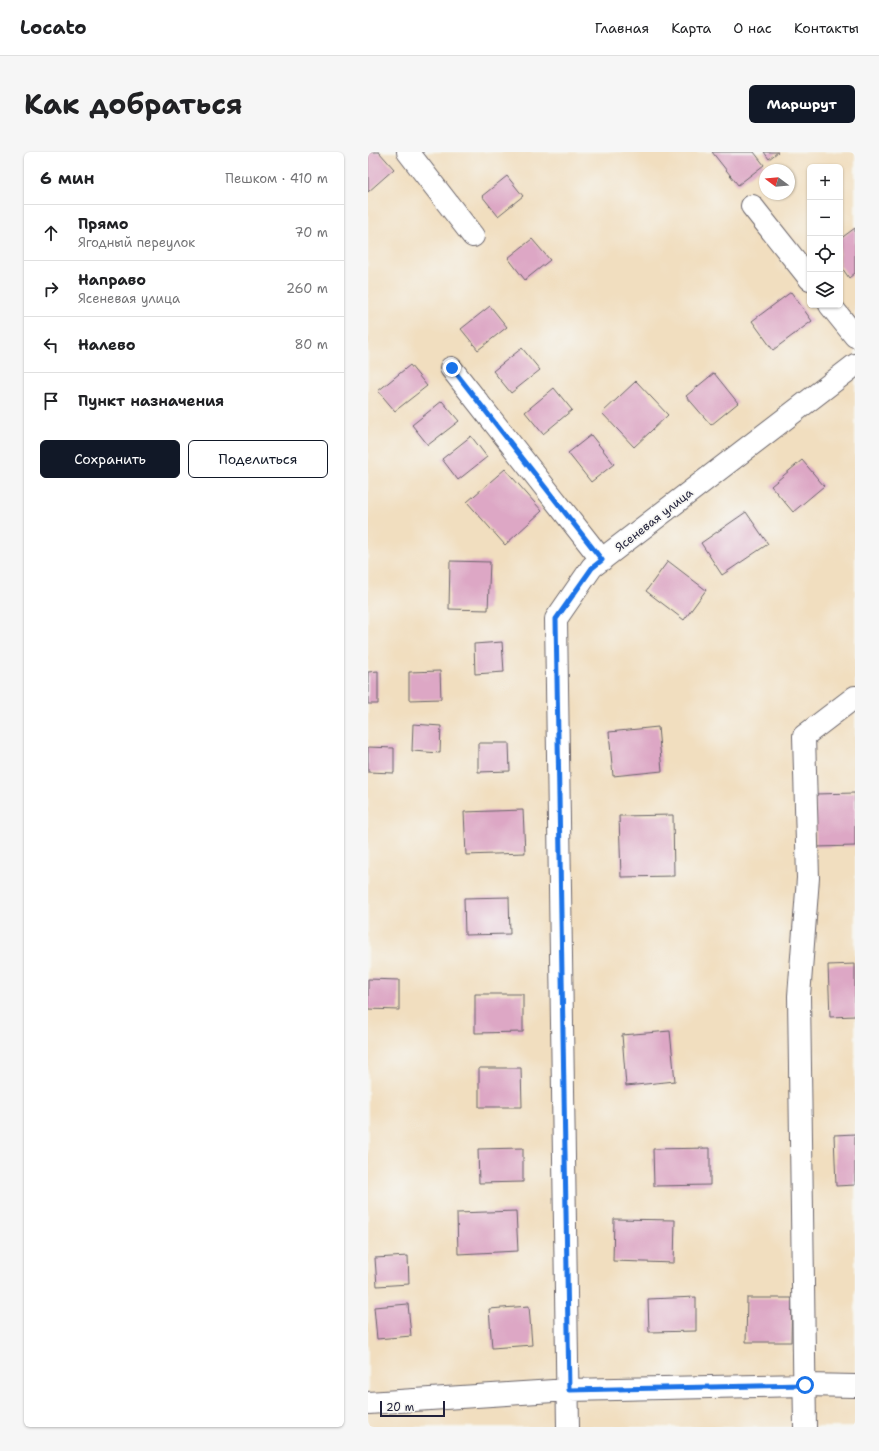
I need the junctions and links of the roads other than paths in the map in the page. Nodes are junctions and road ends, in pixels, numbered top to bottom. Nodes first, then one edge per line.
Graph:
1 (408, 152) edge
2 (752, 206) dead end
3 (473, 236) dead end
4 (807, 275) edge
5 (832, 308) edge
6 (855, 336) edge
7 (855, 365) edge
8 (452, 368) dead end
9 (602, 560) junction
10 (855, 697) edge
11 (805, 1385) junction
12 (855, 1386) edge
13 (569, 1390) junction
14 (368, 1403) edge
15 (568, 1427) edge
16 (805, 1427) edge

1 - 3 street
2 - 4 street
5 - 6 street
7 - 9 street, Ясеневая улица
8 - 9 street
9 - 13 street, Ясеневая улица
10 - 11 street
11 - 12 street
11 - 13 street
11 - 16 street
13 - 14 street
13 - 15 street, Ясеневая улица

